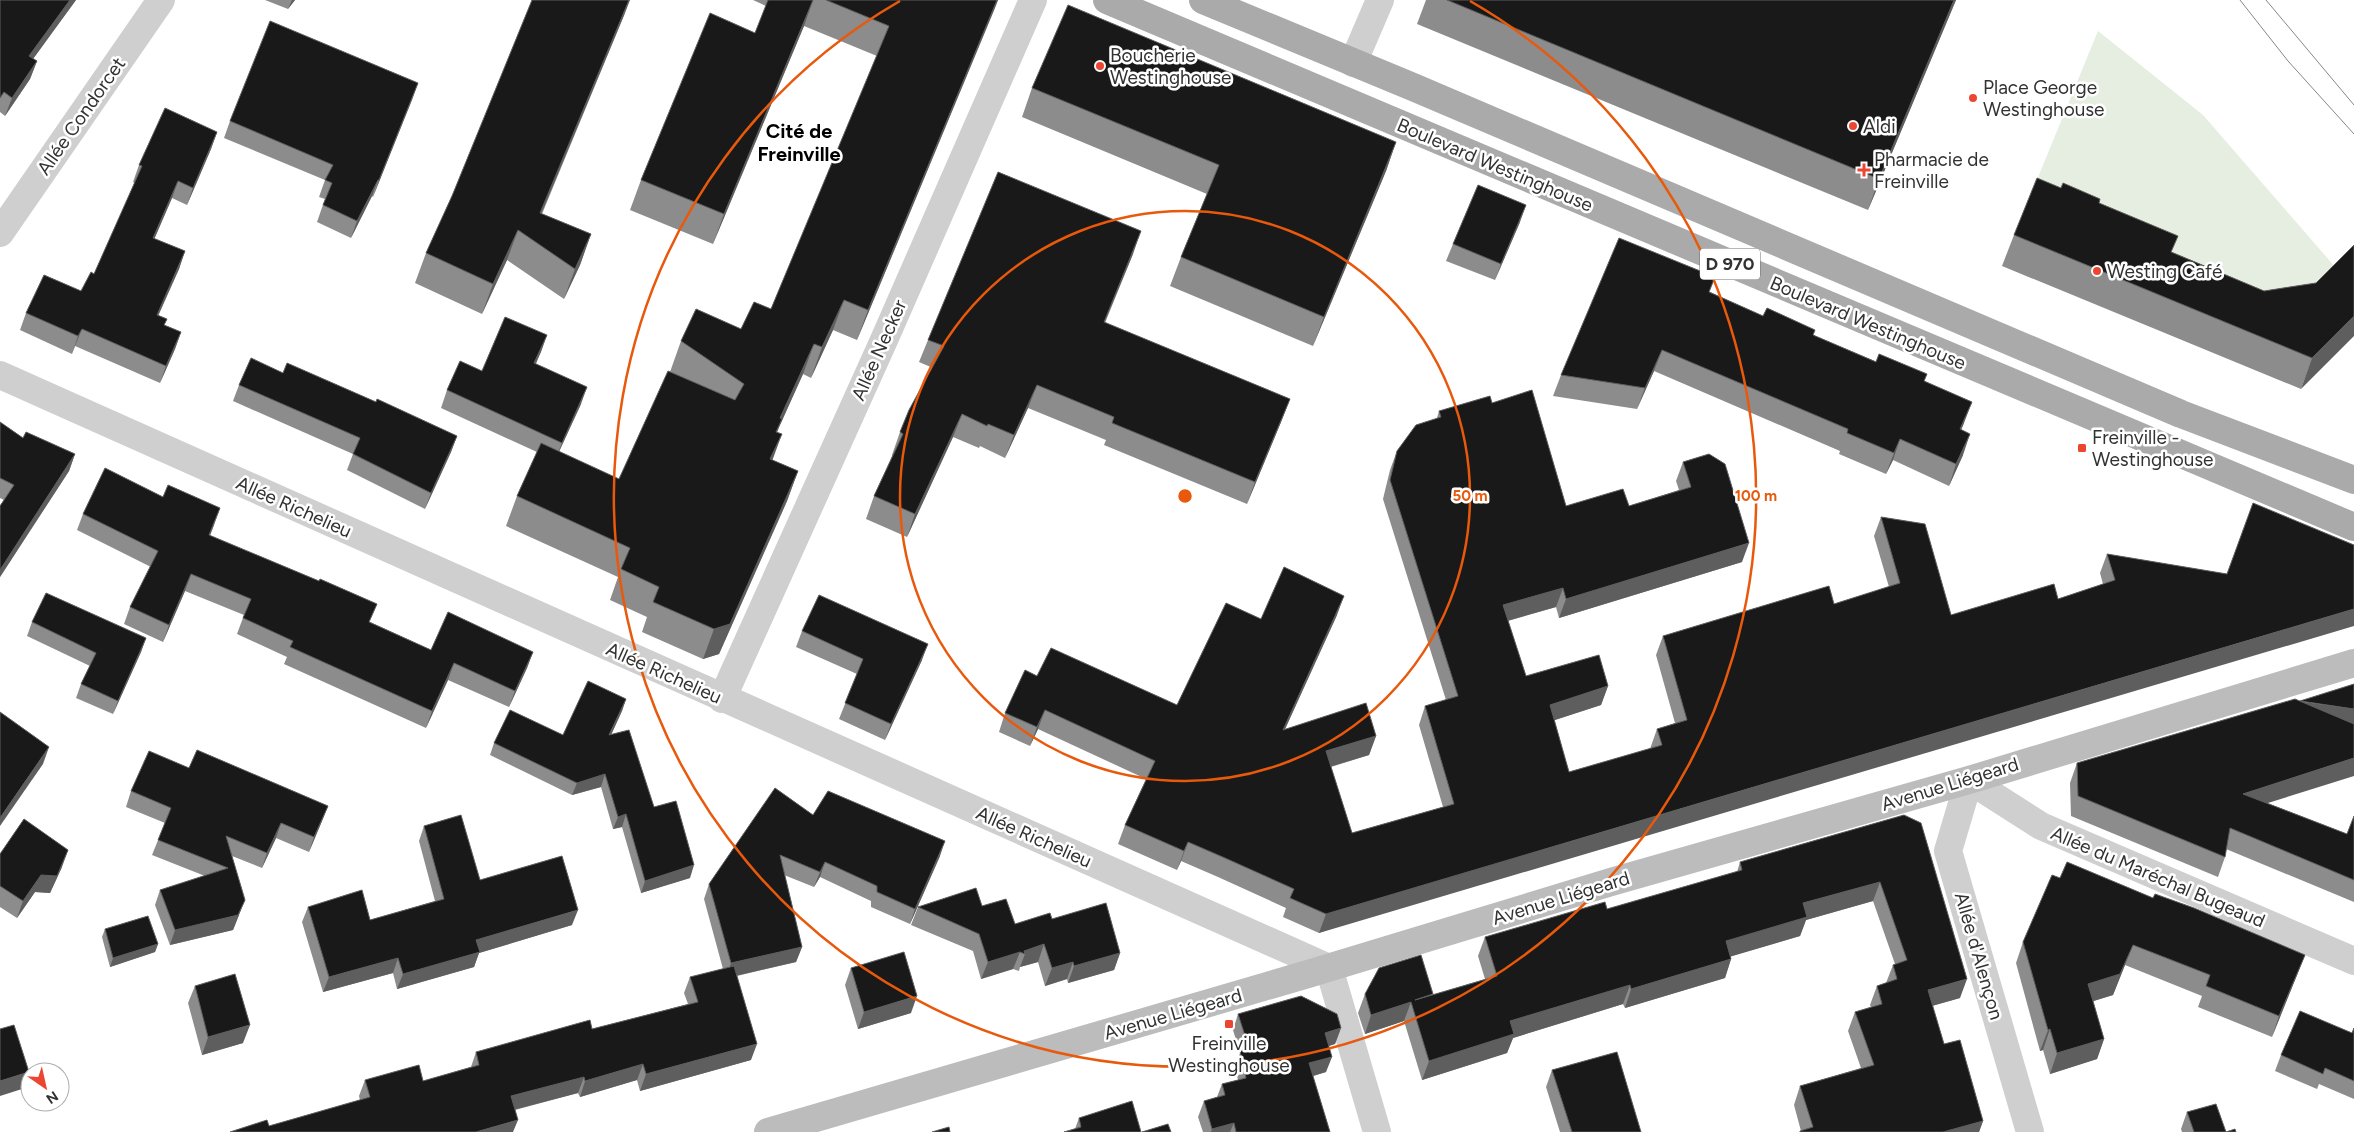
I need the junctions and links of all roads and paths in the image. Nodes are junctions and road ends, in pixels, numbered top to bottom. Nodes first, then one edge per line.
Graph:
1 (162, 0) edge
2 (1033, 0) edge
3 (1107, 0) edge
4 (1203, 0) edge
5 (1380, 0) edge
6 (1353, 63) junction
7 (0, 232) edge
8 (0, 376) edge
9 (2354, 480) edge
10 (2354, 527) edge
11 (2354, 663) edge
12 (722, 699) junction
13 (1969, 780) junction
14 (2354, 961) edge
15 (1329, 968) junction
16 (768, 1132) edge
17 (1377, 1132) edge
18 (2030, 1132) edge

1 - 7 street, Allée Condorcet
2 - 12 street, Allée Necker
3 - 10 main road, Boulevard Westinghouse / D 970
4 - 6 main road, Boulevard Westinghouse / D 970
5 - 6 street
6 - 9 main road, Boulevard Westinghouse / D 970
8 - 12 street, Allée Richelieu
11 - 13 street, Avenue Liégeard
12 - 15 street, Allée Richelieu
13 - 14 street, Allée du Maréchal Bugeaud
13 - 15 street, Avenue Liégeard
13 - 18 street, Allée d'Alençon
15 - 16 street, Avenue Liégeard
15 - 17 street

